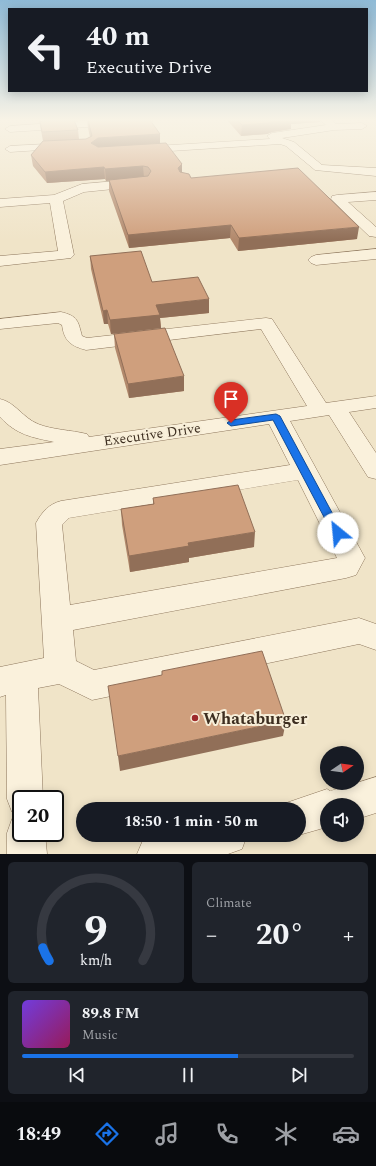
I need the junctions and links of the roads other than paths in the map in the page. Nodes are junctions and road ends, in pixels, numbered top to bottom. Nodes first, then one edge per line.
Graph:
1 (308, 160) edge
2 (318, 168) junction
3 (306, 170) dead end
4 (376, 172) edge
5 (144, 183) edge
6 (376, 196) edge
7 (56, 199) junction
8 (0, 204) edge
9 (374, 233) dead end
10 (376, 254) edge
11 (316, 260) dead end
12 (0, 261) edge
13 (0, 324) edge
14 (376, 402) edge
15 (0, 405) edge
16 (327, 409) junction
17 (276, 416) junction
18 (98, 442) junction
19 (0, 456) edge
20 (304, 471) junction
21 (376, 471) edge
22 (57, 620) junction
23 (376, 637) edge
24 (61, 669) junction
25 (11, 680) edge
26 (24, 790) edge
27 (376, 795) edge
28 (364, 798) edge
29 (320, 810) edge
30 (306, 814) edge
31 (26, 842) edge
32 (202, 842) edge
33 (27, 854) edge
34 (157, 854) edge

1 - 2 street
2 - 3 street
2 - 4 street
5 - 7 street
6 - 9 street
7 - 8 street
7 - 12 street
10 - 11 street
13 - 16 street
14 - 16 street, Executive Drive
15 - 18 street
16 - 17 street, Executive Drive
16 - 21 street
17 - 18 street, Executive Drive
17 - 20 street
18 - 19 street, Executive Drive
20 - 22 street
20 - 22 street
22 - 24 street
23 - 24 street
24 - 25 street
25 - 26 street
27 - 28 street
29 - 30 street
31 - 33 street
32 - 34 street

